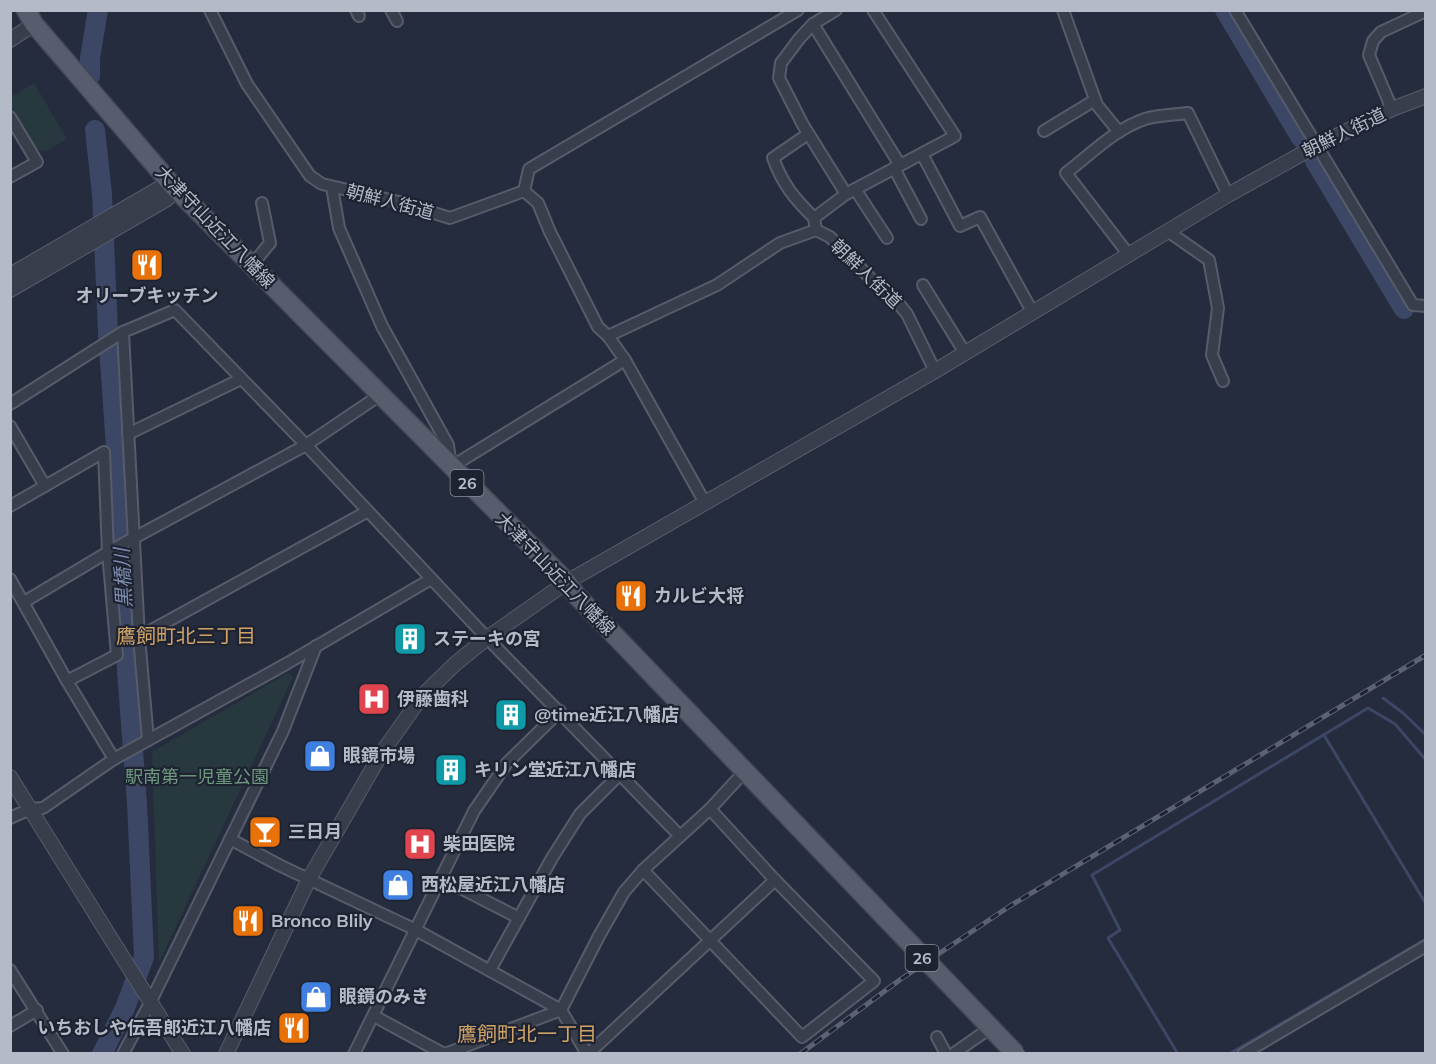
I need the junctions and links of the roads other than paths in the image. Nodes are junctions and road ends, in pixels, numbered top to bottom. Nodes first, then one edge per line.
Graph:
1 (210, 10) edge
2 (391, 10) edge
3 (798, 10) edge
4 (836, 10) edge
5 (873, 10) edge
6 (1063, 10) edge
7 (1235, 10) edge
8 (1425, 11) edge
9 (30, 17) edge
10 (397, 21) dead end
11 (813, 24) junction
12 (10, 40) edge
13 (1425, 96) edge
14 (1095, 99) junction
15 (1392, 110) junction
16 (10, 117) edge
17 (1044, 131) dead end
18 (1119, 132) junction
19 (808, 134) junction
20 (1316, 146) junction
21 (922, 154) junction
22 (897, 167) junction
23 (10, 177) edge
24 (172, 185) junction
25 (332, 187) junction
26 (524, 191) junction
27 (851, 191) junction
28 (1228, 195) junction
29 (262, 203) dead end
30 (814, 218) junction
31 (921, 219) dead end
32 (816, 230) junction
33 (1169, 232) junction
34 (88, 237) junction
35 (887, 238) dead end
36 (1129, 255) junction
37 (251, 266) junction
38 (10, 275) edge
39 (923, 285) dead end
40 (10, 290) edge
41 (1425, 306) edge
42 (1033, 313) junction
43 (123, 332) junction
44 (608, 336) junction
45 (965, 353) junction
46 (625, 360) junction
47 (935, 371) junction
48 (241, 379) junction
49 (1223, 381) dead end
50 (380, 395) junction
51 (10, 404) edge
52 (10, 426) edge
53 (128, 434) junction
54 (306, 445) junction
55 (451, 467) junction
56 (45, 486) junction
57 (705, 503) junction
58 (10, 506) edge
59 (368, 512) junction
60 (134, 539) junction
61 (108, 552) junction
62 (10, 579) edge
63 (431, 579) junction
64 (567, 582) junction
65 (24, 602) junction
66 (139, 637) junction
67 (488, 638) junction
68 (316, 646) junction
69 (67, 681) junction
70 (560, 711) junction
71 (146, 741) junction
72 (114, 759) junction
73 (745, 771) junction
74 (620, 774) junction
75 (10, 777) edge
76 (710, 808) junction
77 (30, 809) junction
78 (10, 818) edge
79 (679, 835) junction
80 (230, 839) junction
81 (643, 870) junction
82 (441, 878) junction
83 (309, 879) junction
84 (775, 880) junction
85 (519, 918) junction
86 (416, 930) junction
87 (709, 942) junction
88 (1425, 946) edge
89 (10, 970) edge
90 (490, 970) junction
91 (150, 1003) junction
92 (37, 1010) junction
93 (561, 1010) junction
94 (374, 1016) junction
95 (10, 1026) edge
96 (983, 1034) dead end
97 (937, 1037) dead end
98 (63, 1053) edge
99 (123, 1053) edge
100 (183, 1053) edge
101 (226, 1053) edge
102 (354, 1053) edge
103 (445, 1053) edge
104 (588, 1053) edge
105 (946, 1053) edge
106 (953, 1053) edge
107 (1016, 1053) edge
108 (1243, 1053) edge

1 - 25 street, 朝鮮人街道
2 - 10 street
3 - 26 street
4 - 11 street
5 - 21 street
6 - 14 street
7 - 20 street
8 - 15 street, 朝鮮人街道
9 - 12 street
9 - 24 main road, 大津守山近江八幡線 / 26
11 - 19 street
11 - 22 street
13 - 15 street
14 - 17 street
14 - 18 street
15 - 20 street, 朝鮮人街道
16 - 23 street
18 - 28 street
18 - 36 street
19 - 27 street
19 - 30 street
20 - 28 street, 朝鮮人街道
20 - 41 street
21 - 22 street
21 - 42 street
22 - 27 street
22 - 31 street
24 - 34 street
24 - 34 street
24 - 37 main road, 大津守山近江八幡線 / 26
25 - 26 street, 朝鮮人街道
25 - 55 street
26 - 44 street
27 - 30 street
27 - 35 street
28 - 33 street, 朝鮮人街道
29 - 37 street
30 - 32 street
32 - 44 street, 朝鮮人街道
32 - 47 street, 朝鮮人街道
33 - 36 street, 朝鮮人街道
33 - 49 street
34 - 38 street
34 - 40 street
36 - 42 street, 朝鮮人街道
37 - 50 main road, 大津守山近江八幡線 / 26
39 - 45 street
42 - 45 street, 朝鮮人街道
43 - 48 street
43 - 51 street
43 - 53 street
44 - 46 street
45 - 47 street, 朝鮮人街道
46 - 55 street
46 - 57 street
47 - 57 street
48 - 53 street
48 - 54 street
50 - 54 street
50 - 55 main road, 大津守山近江八幡線 / 26
52 - 56 street
53 - 60 street
54 - 59 street
54 - 60 street
55 - 64 main road, 大津守山近江八幡線 / 26
56 - 58 street
56 - 61 street
57 - 64 street
59 - 63 street
59 - 66 street
60 - 61 street
60 - 66 street
61 - 65 street
61 - 69 street
62 - 65 street
63 - 67 street
63 - 68 street
64 - 67 street
64 - 73 main road, 大津守山近江八幡線 / 26
65 - 69 street
66 - 71 street
67 - 70 street
67 - 83 street
68 - 71 street
68 - 80 street
69 - 72 street
70 - 74 street
70 - 82 street
71 - 72 street
72 - 77 street
73 - 76 street
73 - 107 main road, 大津守山近江八幡線 / 26, bridge
74 - 79 street
74 - 85 street
75 - 77 street
76 - 79 street
76 - 84 street
77 - 78 street
77 - 91 street
79 - 81 street
80 - 83 street
80 - 91 street
81 - 87 street
81 - 93 street
82 - 85 street
82 - 86 street
83 - 86 street
83 - 101 street
84 - 87 street
84 - 87 street
85 - 90 street
86 - 90 street
86 - 94 street
87 - 104 street
88 - 108 street
89 - 92 street
90 - 93 street
91 - 99 street
91 - 100 street
92 - 95 street
92 - 98 street
93 - 103 street
93 - 104 street
94 - 102 street
94 - 103 street
96 - 106 street
97 - 105 street

